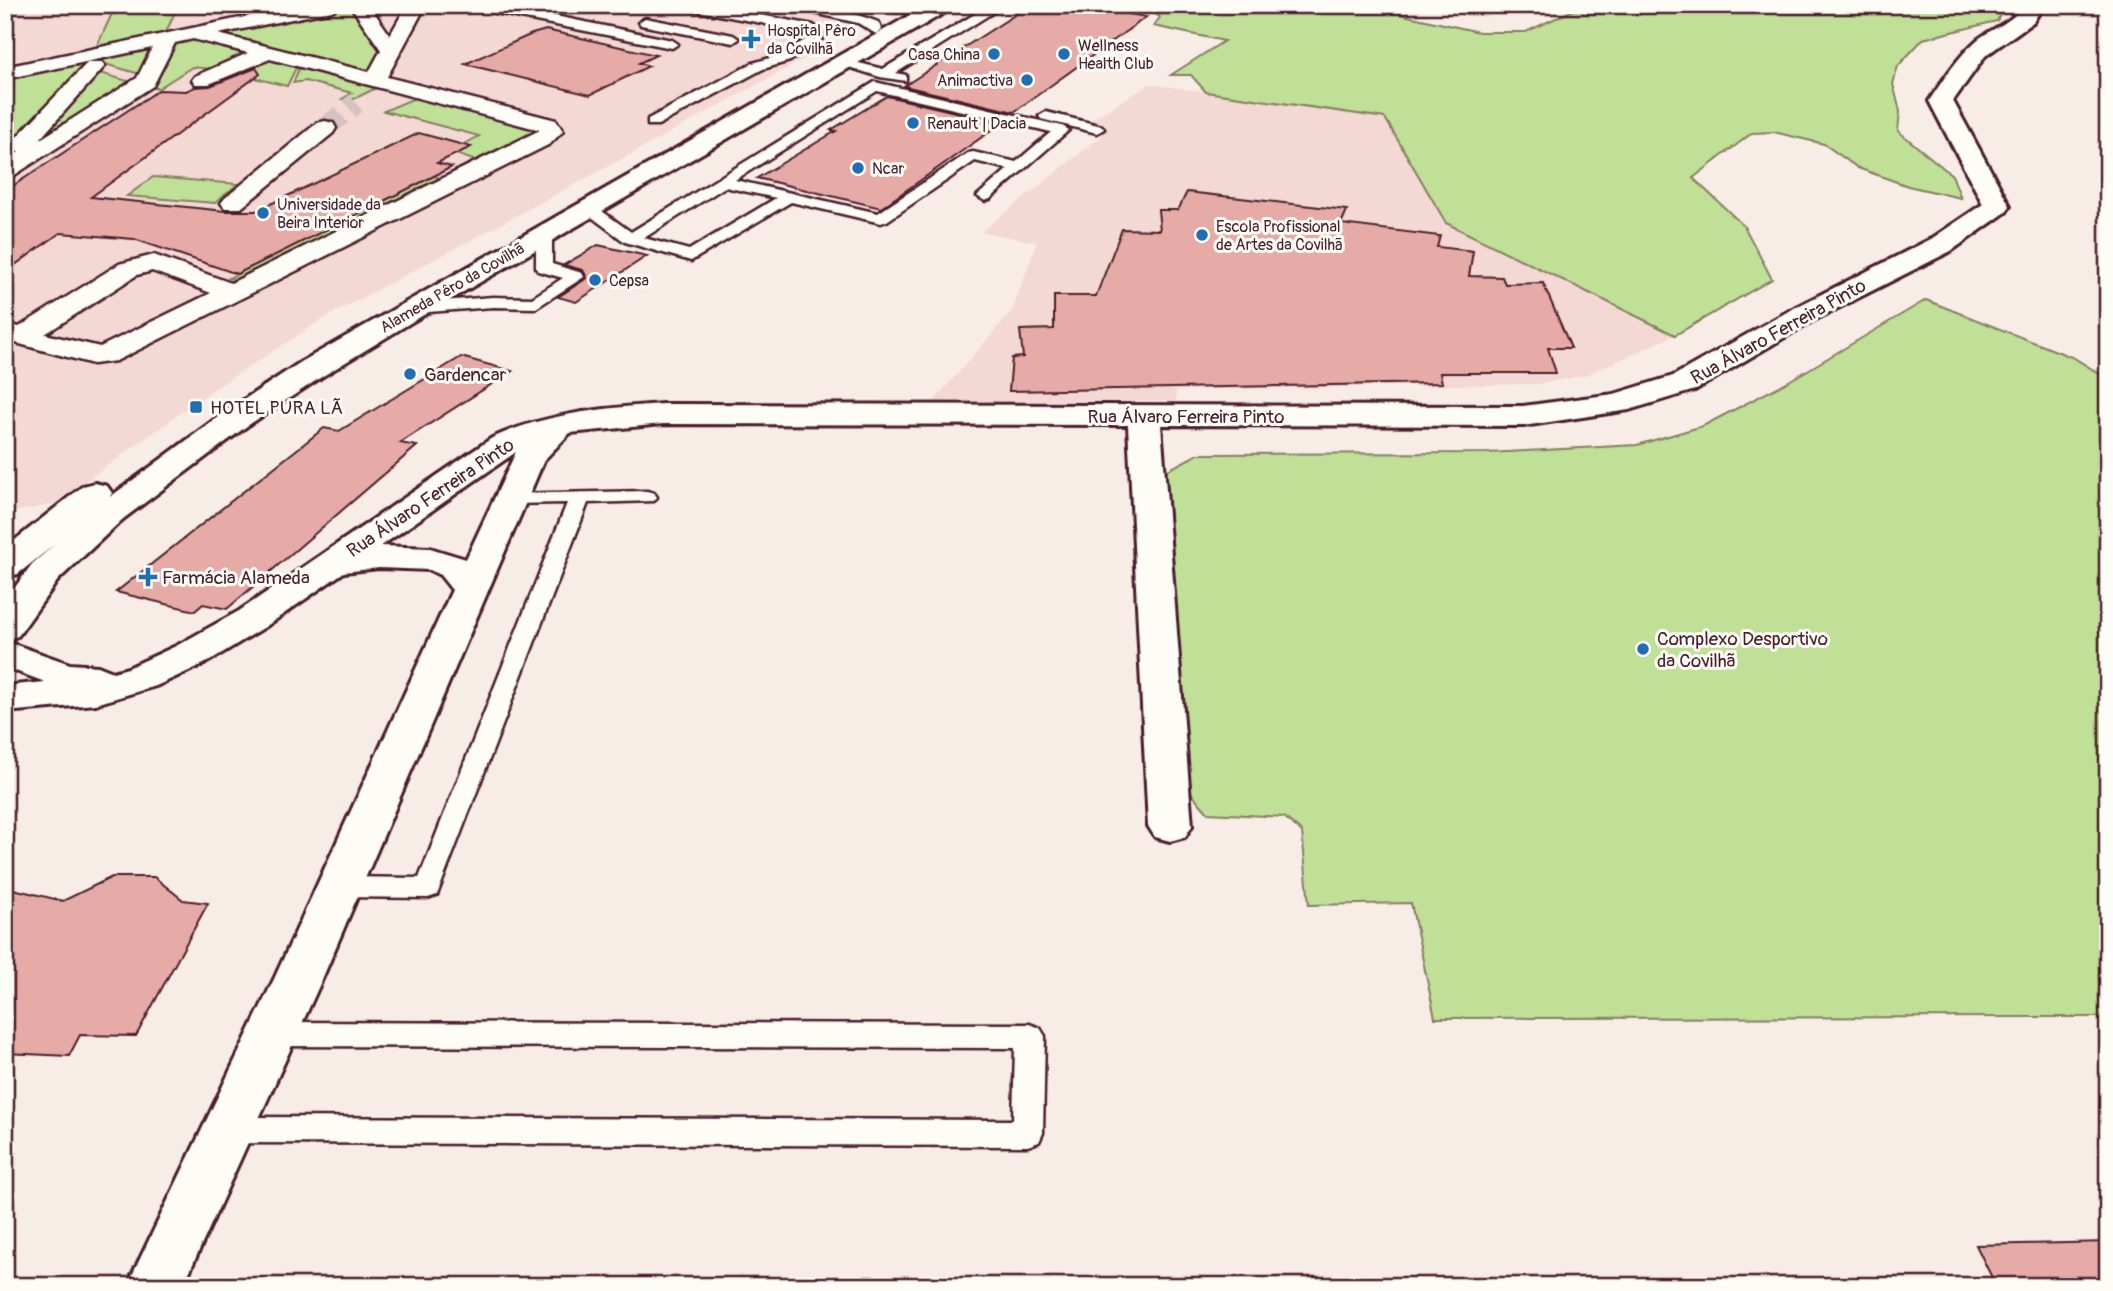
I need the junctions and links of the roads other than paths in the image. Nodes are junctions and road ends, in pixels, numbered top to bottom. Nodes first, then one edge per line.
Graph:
1 (332, 5) edge
2 (359, 5) edge
3 (417, 5) edge
4 (496, 5) edge
5 (688, 5) edge
6 (785, 5) edge
7 (863, 5) edge
8 (944, 5) edge
9 (999, 5) edge
10 (2034, 5) edge
11 (916, 7) edge
12 (631, 20) dead end
13 (198, 28) junction
14 (876, 30) junction
15 (167, 38) junction
16 (733, 39) dead end
17 (672, 44) dead end
18 (392, 51) junction
19 (269, 52) junction
20 (77, 61) junction
21 (833, 69) junction
22 (5, 73) edge
23 (886, 74) junction
24 (202, 80) dead end
25 (146, 82) junction
26 (874, 86) junction
27 (378, 87) junction
28 (653, 122) dead end
29 (325, 128) tunnel mouth
30 (1097, 129) dead end
31 (5, 163) edge
32 (1019, 167) junction
33 (5, 171) edge
34 (724, 182) junction
35 (985, 196) dead end
36 (789, 197) junction
37 (233, 203) dead end
38 (589, 209) junction
39 (544, 235) junction
40 (631, 239) junction
41 (232, 292) junction
42 (416, 307) junction
43 (14, 333) edge
44 (1144, 416) junction
45 (559, 424) junction
46 (580, 497) junction
47 (647, 497) dead end
48 (511, 498) junction
49 (5, 566) edge
50 (326, 567) junction
51 (470, 589) junction
52 (5, 628) edge
53 (5, 653) edge
54 (142, 677) junction
55 (5, 698) edge
56 (1170, 826) dead end
57 (339, 887) junction
58 (273, 1034) junction
59 (228, 1130) junction
60 (155, 1286) edge

1 - 13 street
2 - 18 street
3 - 18 street
4 - 17 lane
5 - 28 lane
6 - 14 lane
7 - 11 lane
8 - 21 street, Alameda Pêro da Covilhã
9 - 23 lane
10 - 44 street, Rua Álvaro Ferreira Pinto
11 - 14 street, Alameda Pêro da Covilhã
12 - 16 lane
13 - 15 street
13 - 19 street
14 - 49 street, Alameda Pêro da Covilhã
15 - 20 street
15 - 25 street
18 - 27 street
19 - 24 street
19 - 27 street
20 - 22 street
20 - 25 street
20 - 31 street
21 - 23 lane
21 - 26 lane
21 - 38 street, Alameda Pêro da Covilhã
23 - 30 lane
25 - 33 street
26 - 32 lane
26 - 34 lane
27 - 41 street
29 - 37 street
32 - 35 lane
32 - 36 lane
34 - 36 lane
34 - 40 lane
36 - 40 lane
38 - 39 street, Alameda Pêro da Covilhã
38 - 40 lane
39 - 42 street, Alameda Pêro da Covilhã
39 - 42 lane
41 - 43 street
41 - 43 street
42 - 52 street, Alameda Pêro da Covilhã
44 - 45 street, Rua Álvaro Ferreira Pinto
44 - 56 street
45 - 48 street
45 - 50 street, Rua Álvaro Ferreira Pinto
46 - 47 lane
46 - 48 lane
46 - 57 lane
48 - 51 street
50 - 51 street
50 - 54 street, Rua Álvaro Ferreira Pinto
51 - 57 street
53 - 54 street, Rua Álvaro Ferreira Pinto
54 - 55 street, Rua Álvaro Ferreira Pinto
57 - 58 street
58 - 59 street
58 - 59 lane
59 - 60 street

